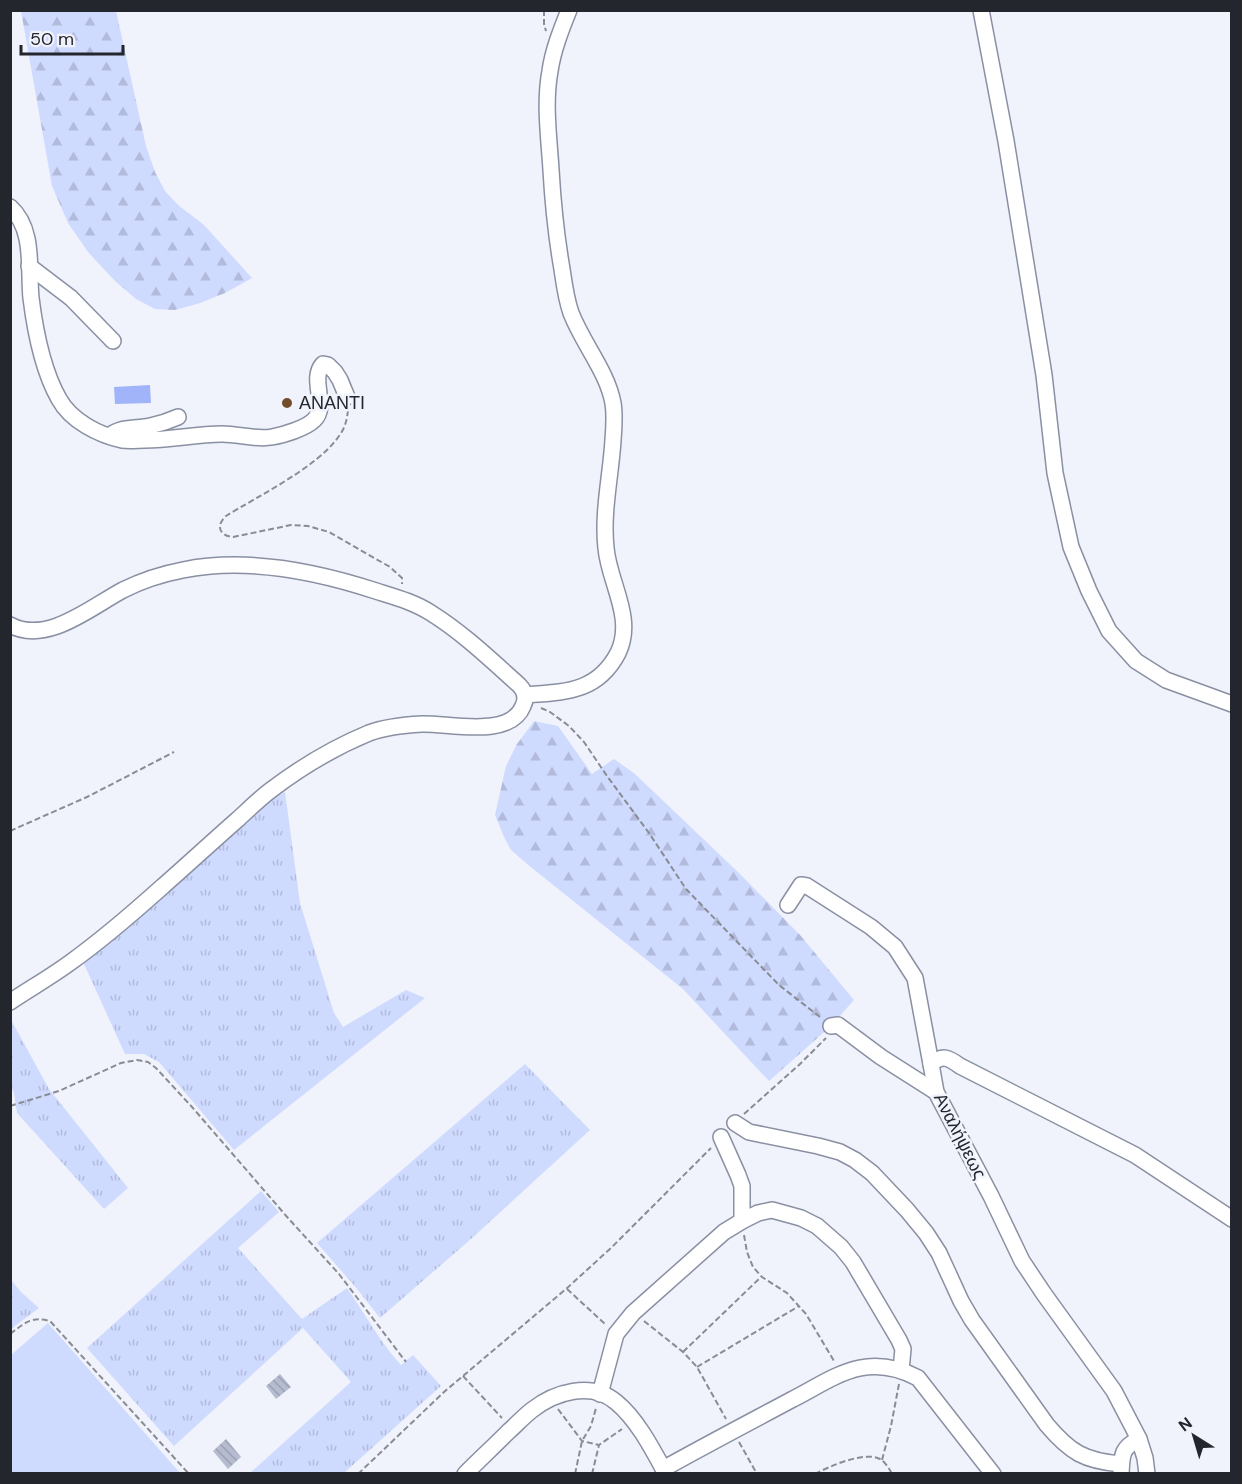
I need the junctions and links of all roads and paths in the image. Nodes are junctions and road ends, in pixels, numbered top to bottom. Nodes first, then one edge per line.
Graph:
1 (569, 10) edge
2 (981, 10) edge
3 (10, 207) edge
4 (29, 266) junction
5 (113, 340) dead end
6 (347, 397) joint
7 (178, 417) dead end
8 (107, 435) junction
9 (397, 598) junction
10 (10, 625) edge
11 (525, 698) junction
12 (1232, 704) edge
13 (174, 752) dead end
14 (10, 831) edge
15 (788, 905) dead end
16 (10, 1002) edge
17 (835, 1025) junction
18 (931, 1064) junction
19 (936, 1092) junction
20 (10, 1106) edge
21 (735, 1123) joint
22 (721, 1137) joint
23 (1232, 1219) edge
24 (742, 1221) junction
25 (762, 1277) junction
26 (566, 1289) junction
27 (799, 1306) junction
28 (633, 1312) junction
29 (10, 1334) edge
30 (616, 1334) junction
31 (683, 1352) junction
32 (406, 1362) dead end
33 (697, 1367) junction
34 (901, 1370) junction
35 (841, 1374) junction
36 (463, 1376) junction
37 (600, 1394) junction
38 (550, 1399) junction
39 (634, 1421) junction
40 (512, 1429) junction
41 (733, 1430) junction
42 (1139, 1439) junction
43 (582, 1441) junction
44 (598, 1445) junction
45 (882, 1460) junction
46 (1121, 1469) edge
47 (664, 1471) edge
48 (189, 1473) edge
49 (358, 1473) edge
50 (465, 1473) edge
51 (575, 1473) edge
52 (592, 1473) edge
53 (757, 1473) edge
54 (815, 1473) edge
55 (892, 1473) edge
56 (993, 1473) edge
57 (1147, 1473) edge

1 - 11 street
2 - 12 street
3 - 4 street
4 - 5 street
4 - 8 street
6 - 8 street
6 - 9 path
7 - 8 street
9 - 10 street
9 - 11 street
11 - 16 street
11 - 17 path
13 - 14 path
15 - 18 street
17 - 19 street
17 - 21 path
18 - 19 street, Αναλήψεως
18 - 23 street, Αναλήψεως
19 - 42 street, Αναλήψεως
20 - 32 path
21 - 46 street
22 - 24 street
22 - 26 path
24 - 25 path
24 - 28 street
24 - 34 street
25 - 27 path
25 - 31 path
26 - 30 path
26 - 36 path
27 - 33 path
27 - 35 path
28 - 30 street
28 - 31 path
29 - 48 path
30 - 37 street
31 - 33 path
33 - 41 path
34 - 35 street
34 - 45 path
34 - 56 street
35 - 41 street
36 - 40 path
36 - 49 path
37 - 38 street
37 - 39 street
37 - 43 path
38 - 40 street
38 - 43 path
39 - 44 path
39 - 47 street
40 - 50 street
41 - 47 street
41 - 53 path
42 - 46 street
42 - 57 street, Αναλήψεως
43 - 44 path
43 - 51 path
44 - 52 path
45 - 54 path
45 - 55 path

